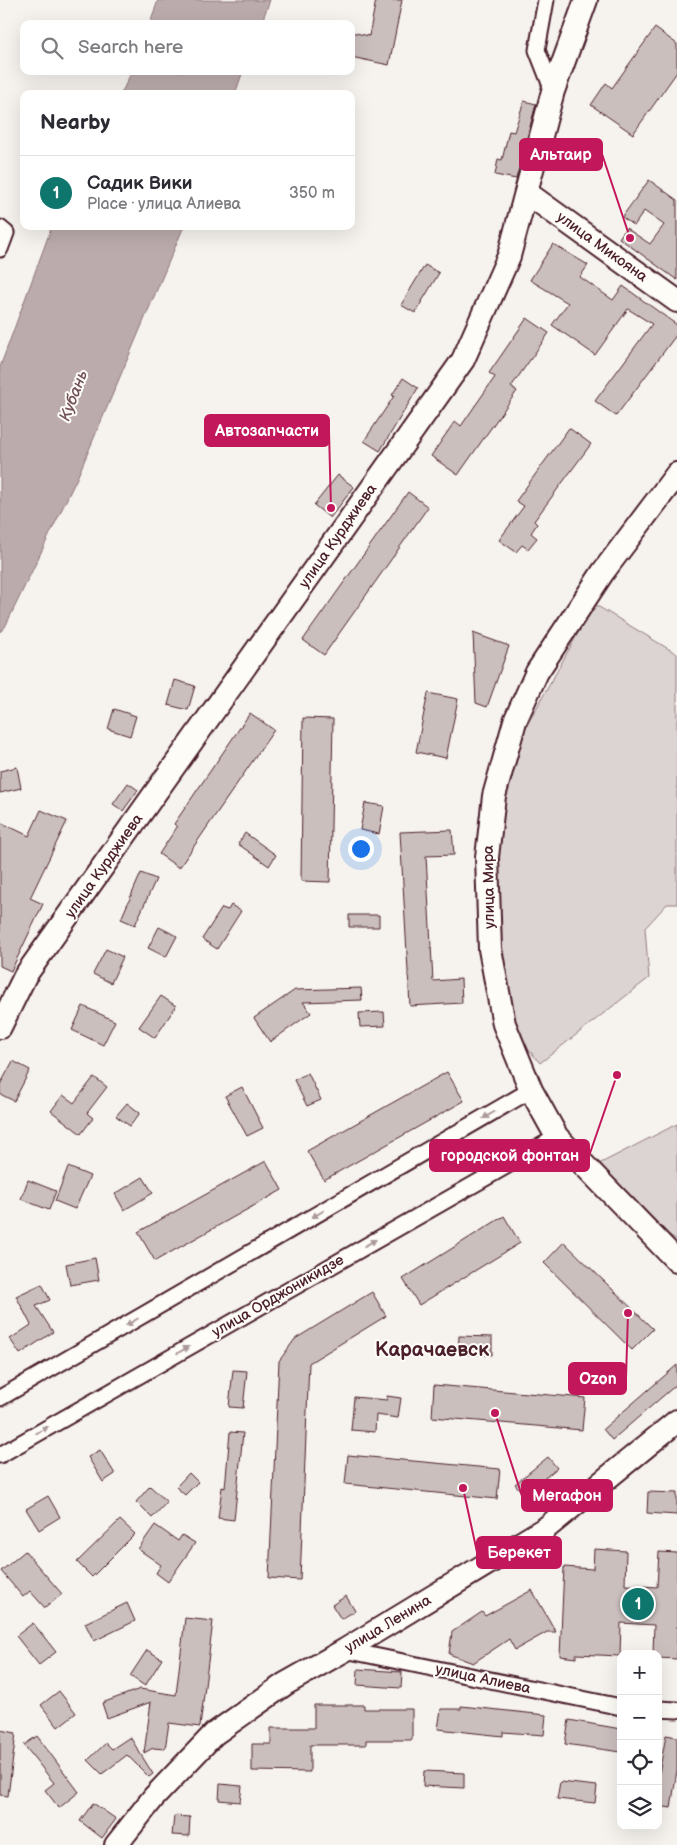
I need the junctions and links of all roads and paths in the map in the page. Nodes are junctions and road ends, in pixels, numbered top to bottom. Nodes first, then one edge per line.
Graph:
1 (546, 0) edge
2 (586, 0) edge
3 (553, 90) junction
4 (527, 193) junction
5 (0, 228) edge
6 (0, 249) edge
7 (677, 301) edge
8 (677, 474) edge
9 (0, 1026) edge
10 (531, 1090) junction
11 (557, 1137) junction
12 (677, 1261) edge
13 (0, 1398) edge
14 (677, 1421) edge
15 (0, 1455) edge
16 (345, 1650) junction
17 (617, 1706) edge
18 (662, 1709) edge
19 (677, 1710) edge
20 (116, 1845) edge

1 - 3 street
2 - 3 street, улица Курджиева
3 - 4 street, улица Курджиева
4 - 7 street, улица Микояна
4 - 9 street, улица Курджиева
5 - 6 street
8 - 10 street, улица Мира
10 - 11 street, улица Мира
10 -> 13 street
11 - 12 street, улица Мира
15 -> 11 street, улица Орджоникидзе
14 - 16 street, улица Ленина
16 - 17 street, улица Алиева
16 - 20 street, улица Ленина
18 - 19 street

